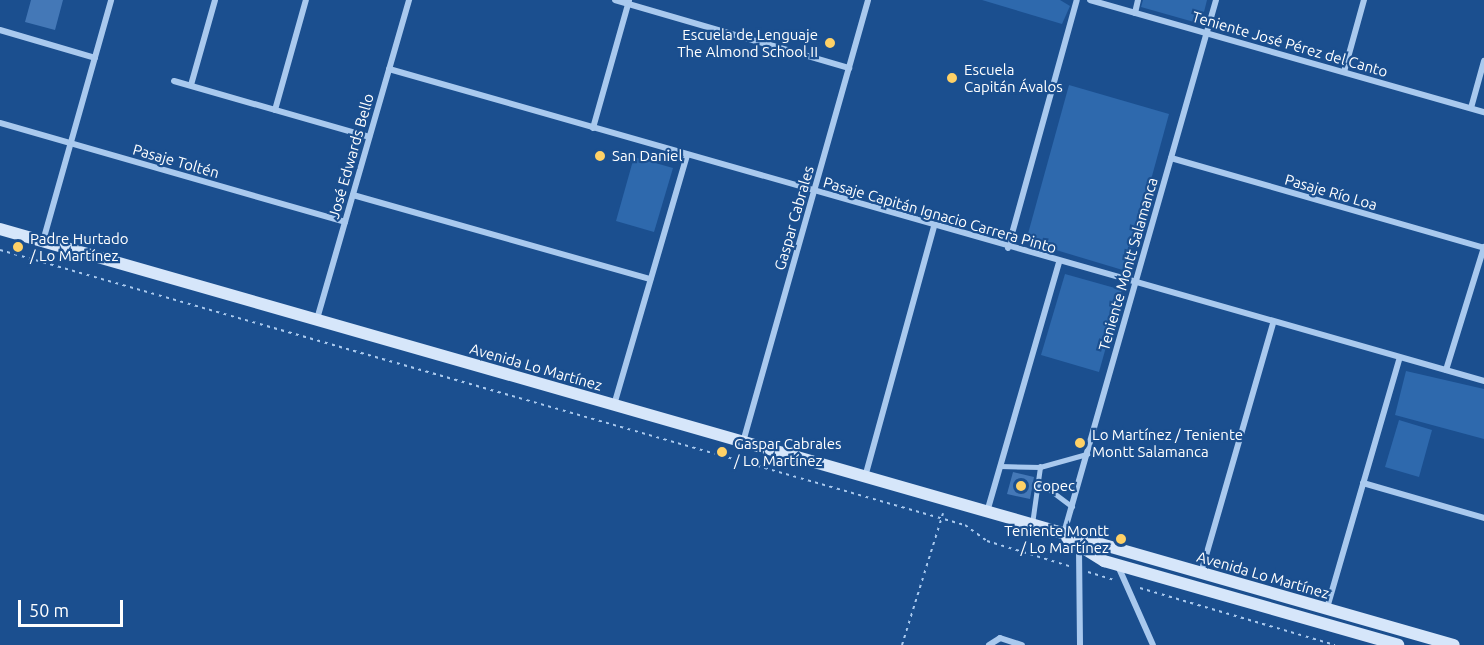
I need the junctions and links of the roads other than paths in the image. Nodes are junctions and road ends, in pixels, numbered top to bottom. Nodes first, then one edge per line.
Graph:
1 (111, 0) edge
2 (215, 0) edge
3 (306, 0) edge
4 (409, 0) edge
5 (615, 0) edge
6 (868, 0) edge
7 (1077, 0) edge
8 (1090, 0) edge
9 (1138, 0) edge
10 (1216, 0) edge
11 (1364, 0) edge
12 (629, 2) edge
13 (1135, 13) junction
14 (0, 30) edge
15 (1207, 33) junction
16 (95, 58) junction
17 (1484, 61) edge
18 (849, 68) junction
19 (389, 69) junction
20 (1344, 72) junction
21 (174, 81) dead end
22 (191, 86) junction
23 (1470, 108) junction
24 (275, 110) junction
25 (1484, 112) edge
26 (0, 123) edge
27 (593, 128) junction
28 (369, 138) junction
29 (71, 143) junction
30 (687, 155) junction
31 (1171, 158) junction
32 (814, 191) junction
33 (353, 195) junction
34 (345, 222) junction
35 (934, 226) junction
36 (0, 229) edge
37 (43, 241) junction
38 (1008, 248) junction
39 (1484, 248) edge
40 (1059, 262) junction
41 (650, 279) junction
42 (1135, 284) junction
43 (317, 320) junction
44 (1273, 324) junction
45 (1399, 360) junction
46 (1446, 370) junction
47 (1484, 381) edge
48 (614, 405) junction
49 (742, 442) junction
50 (1087, 454) junction
51 (1000, 466) junction
52 (1040, 467) junction
53 (865, 477) junction
54 (1041, 483) junction
55 (1363, 483) junction
56 (1072, 506) junction
57 (987, 513) junction
58 (1484, 518) edge
59 (1032, 526) junction
60 (1064, 535) junction
61 (1079, 549) junction
62 (1118, 565) junction
63 (1201, 573) junction
64 (1327, 608) junction
65 (989, 645) edge
66 (1022, 645) edge
67 (1080, 645) edge
68 (1153, 645) edge
69 (1398, 645) edge
70 (1454, 645) edge

1 - 16 street
2 - 22 street
3 - 24 street
4 - 19 street, José Edwards Bello
5 - 12 street
6 - 18 street, Gaspar Cabrales
7 - 38 street
8 - 13 street, Teniente José Pérez del Canto
9 - 13 street
10 - 15 street, Teniente Montt Salamanca
11 - 20 street
12 - 18 street
12 - 27 street
13 - 15 street, Teniente José Pérez del Canto
14 - 16 street
15 - 20 street, Teniente José Pérez del Canto
15 - 31 street, Teniente Montt Salamanca
16 - 29 street
17 - 23 street
18 - 32 street, Gaspar Cabrales
19 - 27 street, Pasaje Capitán Ignacio Carrera Pinto
19 - 28 street, José Edwards Bello
20 - 23 street, Teniente José Pérez del Canto
21 - 22 street
22 - 24 street
23 - 25 street, Teniente José Pérez del Canto
24 - 28 street
26 - 29 street, Pasaje Toltén
27 - 30 street, Pasaje Capitán Ignacio Carrera Pinto
28 - 33 street, José Edwards Bello
29 - 34 street, Pasaje Toltén
29 - 37 street
30 - 32 street, Pasaje Capitán Ignacio Carrera Pinto
30 - 41 street
31 - 39 street, Pasaje Río Loa
31 - 42 street, Teniente Montt Salamanca
32 - 35 street, Pasaje Capitán Ignacio Carrera Pinto
32 - 49 street, Gaspar Cabrales
33 - 34 street, José Edwards Bello
33 - 41 street
34 - 43 street, José Edwards Bello
35 - 38 street, Pasaje Capitán Ignacio Carrera Pinto
35 - 53 street
36 - 37 main road, Avenida Lo Martínez
37 - 43 main road, Avenida Lo Martínez
38 - 40 street, Pasaje Capitán Ignacio Carrera Pinto
39 - 46 street
40 - 42 street, Pasaje Capitán Ignacio Carrera Pinto
40 - 51 street
41 - 48 street
42 - 44 street, Pasaje Capitán Ignacio Carrera Pinto
42 - 50 street, Teniente Montt Salamanca
43 - 48 main road, Avenida Lo Martínez
44 - 45 street, Pasaje Capitán Ignacio Carrera Pinto
44 - 63 street
45 - 46 street, Pasaje Capitán Ignacio Carrera Pinto
45 - 55 street
46 - 47 street, Pasaje Capitán Ignacio Carrera Pinto
48 - 49 main road, Avenida Lo Martínez
49 - 53 main road, Avenida Lo Martínez
50 - 52 lane
50 - 56 street, Teniente Montt Salamanca
51 - 52 lane
51 - 57 street
52 - 54 lane
53 - 57 main road, Avenida Lo Martínez
54 - 56 lane
54 - 59 lane
55 - 58 street
55 - 64 street
56 - 60 street, Teniente Montt Salamanca
57 - 59 main road, Avenida Lo Martínez
59 - 60 main road, Avenida Lo Martínez
60 - 61 main road, Avenida Lo Martínez
60 - 63 main road, Avenida Lo Martínez
61 - 62 main road, Avenida Lo Martínez
61 - 67 street
62 - 68 street
62 - 69 main road, Avenida Lo Martínez
63 - 64 main road, Avenida Lo Martínez
64 - 70 main road, Avenida Lo Martínez
65 - 66 street

